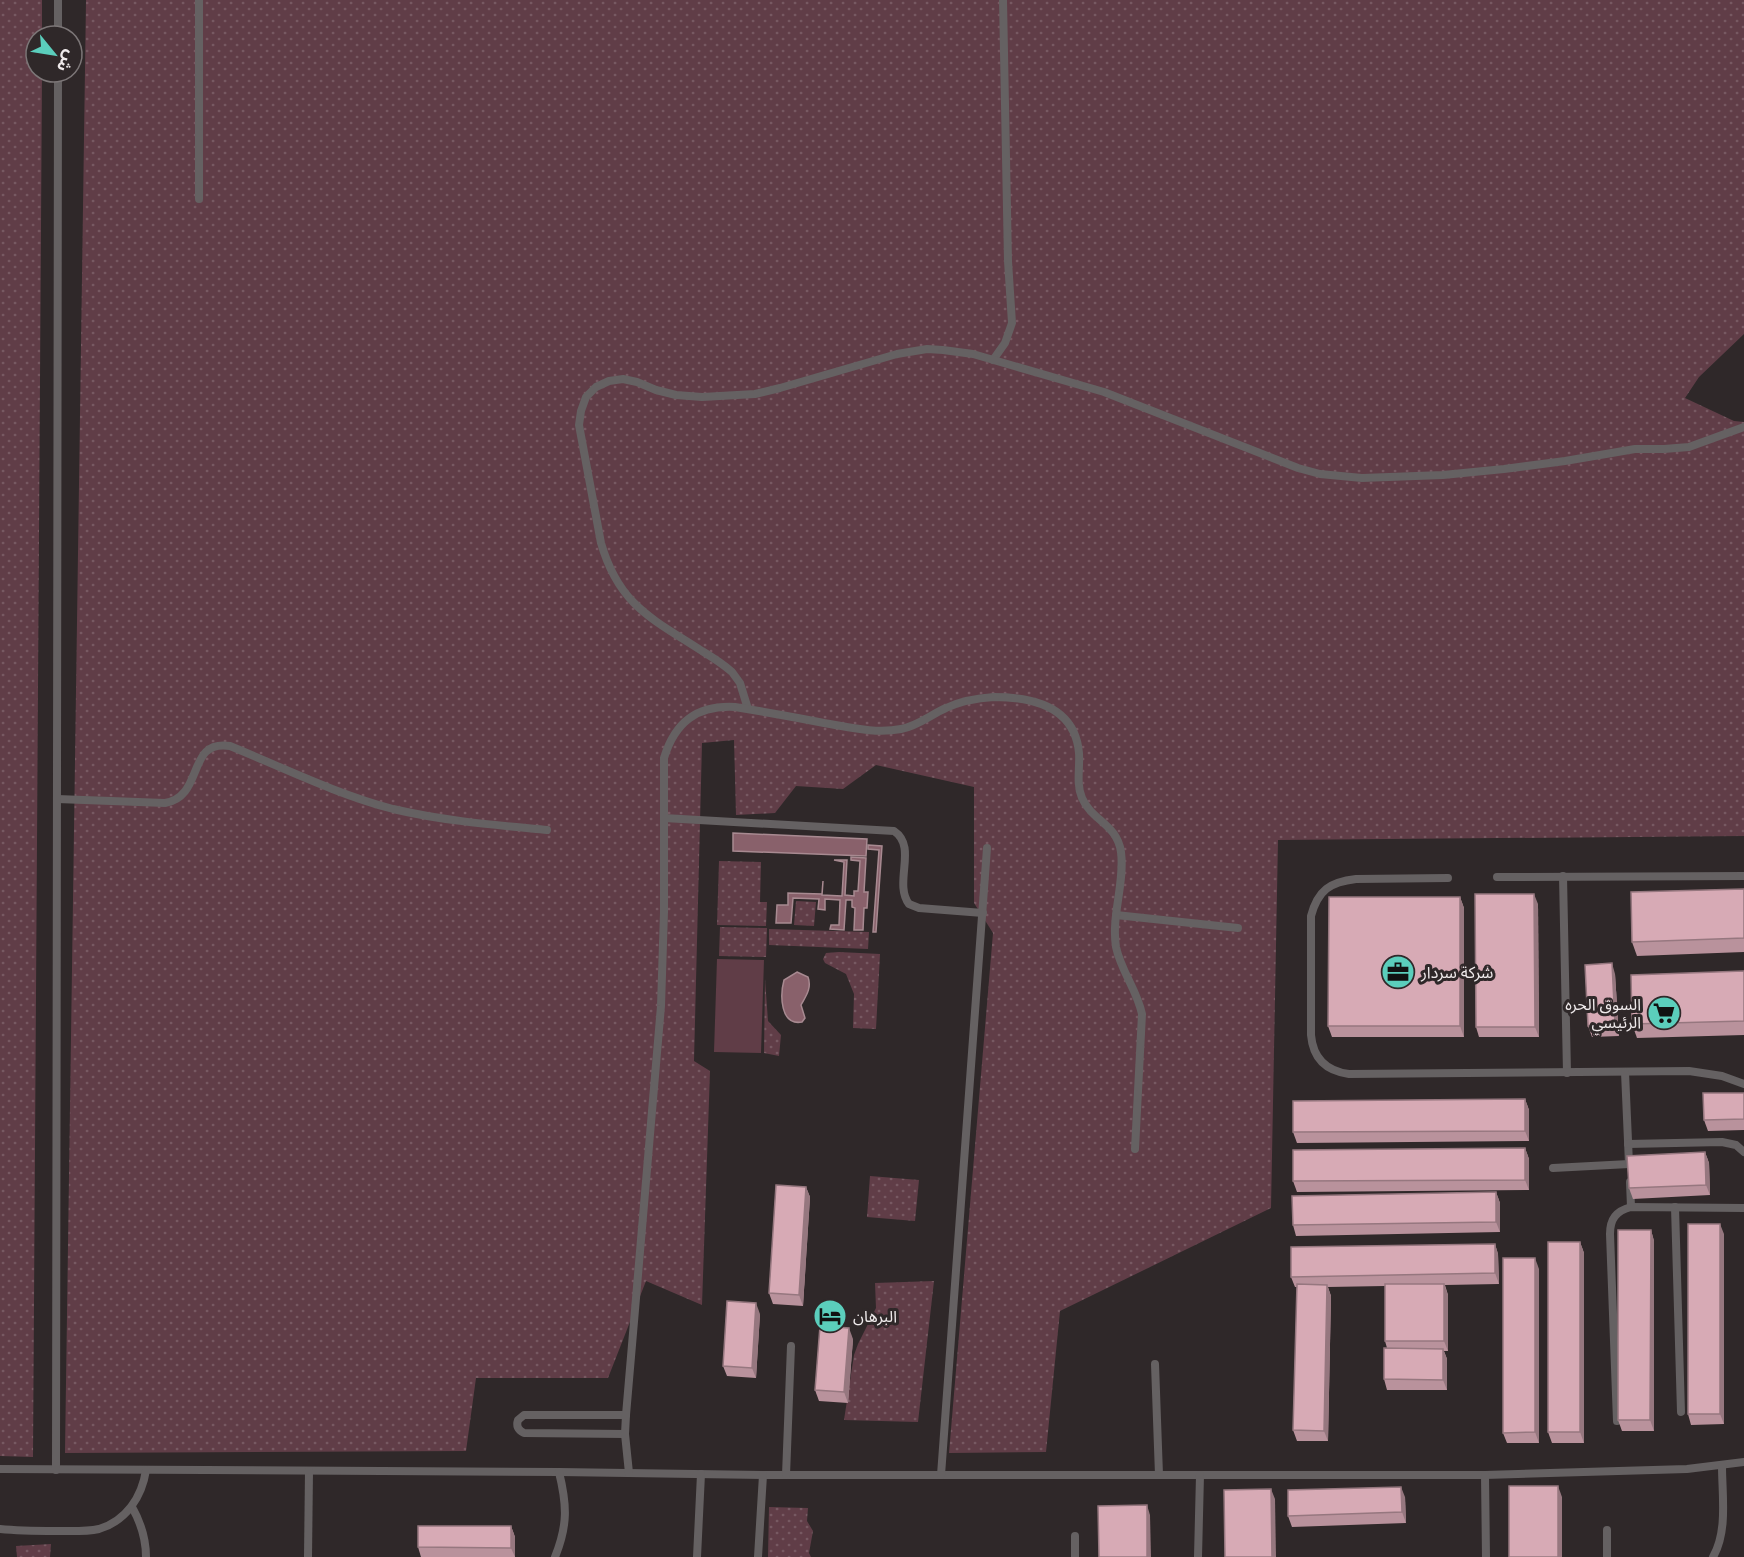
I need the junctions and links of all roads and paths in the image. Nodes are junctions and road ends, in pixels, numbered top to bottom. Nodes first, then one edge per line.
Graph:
1 (58, 0) edge
2 (199, 0) edge
3 (1003, 0) edge
4 (58, 24) edge
5 (58, 84) edge
6 (198, 199) dead end
7 (993, 360) junction
8 (1744, 427) edge
9 (748, 709) junction
10 (57, 799) junction
11 (664, 818) junction
12 (547, 830) dead end
13 (987, 848) dead end
14 (1563, 876) junction
15 (1744, 876) edge
16 (1497, 877) dead end
17 (1448, 878) dead end
18 (982, 913) junction
19 (1116, 915) junction
20 (1238, 928) dead end
21 (1625, 1072) junction
22 (1567, 1073) junction
23 (1744, 1084) edge
24 (1628, 1144) junction
25 (1135, 1149) dead end
26 (1744, 1152) edge
27 (1629, 1164) junction
28 (1552, 1168) dead end
29 (1630, 1206) junction
30 (1675, 1207) junction
31 (1744, 1208) edge
32 (791, 1346) dead end
33 (1155, 1364) dead end
34 (1681, 1412) dead end
35 (626, 1415) junction
36 (1617, 1421) edge
37 (625, 1434) junction
38 (1744, 1462) edge
39 (1722, 1466) junction
40 (0, 1469) edge
41 (56, 1470) junction
42 (146, 1470) junction
43 (309, 1471) junction
44 (559, 1472) junction
45 (629, 1473) junction
46 (701, 1474) junction
47 (1200, 1474) junction
48 (763, 1475) junction
49 (786, 1475) junction
50 (941, 1475) junction
51 (1159, 1475) junction
52 (1485, 1475) junction
53 (132, 1507) junction
54 (0, 1530) edge
55 (1607, 1530) dead end
56 (1075, 1536) dead end
57 (146, 1557) edge
58 (308, 1557) edge
59 (555, 1557) edge
60 (697, 1557) edge
61 (758, 1557) edge
62 (1075, 1557) edge
63 (1198, 1557) edge
64 (1486, 1557) edge
65 (1607, 1557) edge
66 (1713, 1557) edge

1 - 4 lane
2 - 6 lane
3 - 7 lane
5 - 10 lane
7 - 8 lane
7 - 9 lane
9 - 11 lane
9 - 19 lane
10 - 12 lane
10 - 41 lane
11 - 18 lane
11 - 35 lane
13 - 18 lane
14 - 15 lane
14 - 16 lane
14 - 22 lane
17 - 22 lane
18 - 50 lane
19 - 20 lane
19 - 25 lane
21 - 22 lane
21 - 23 lane
21 - 24 lane
24 - 26 lane
24 - 27 lane
27 - 28 lane
27 - 29 lane
29 - 30 lane
29 - 36 lane
30 - 31 lane
30 - 34 lane
32 - 49 lane
33 - 51 lane
35 - 37 lane
35 - 37 lane
37 - 45 lane
38 - 39 lane
39 - 52 lane
39 - 66 lane
40 - 41 lane
41 - 42 lane
42 - 43 lane
42 - 53 lane
43 - 44 lane
43 - 58 lane
44 - 45 lane
44 - 59 lane
45 - 46 lane
46 - 48 lane
46 - 60 lane
47 - 51 lane
47 - 52 lane
47 - 63 lane
48 - 49 lane
48 - 61 lane
49 - 50 lane
50 - 51 lane
52 - 64 lane
53 - 54 lane
53 - 57 lane
55 - 65 lane
56 - 62 lane

